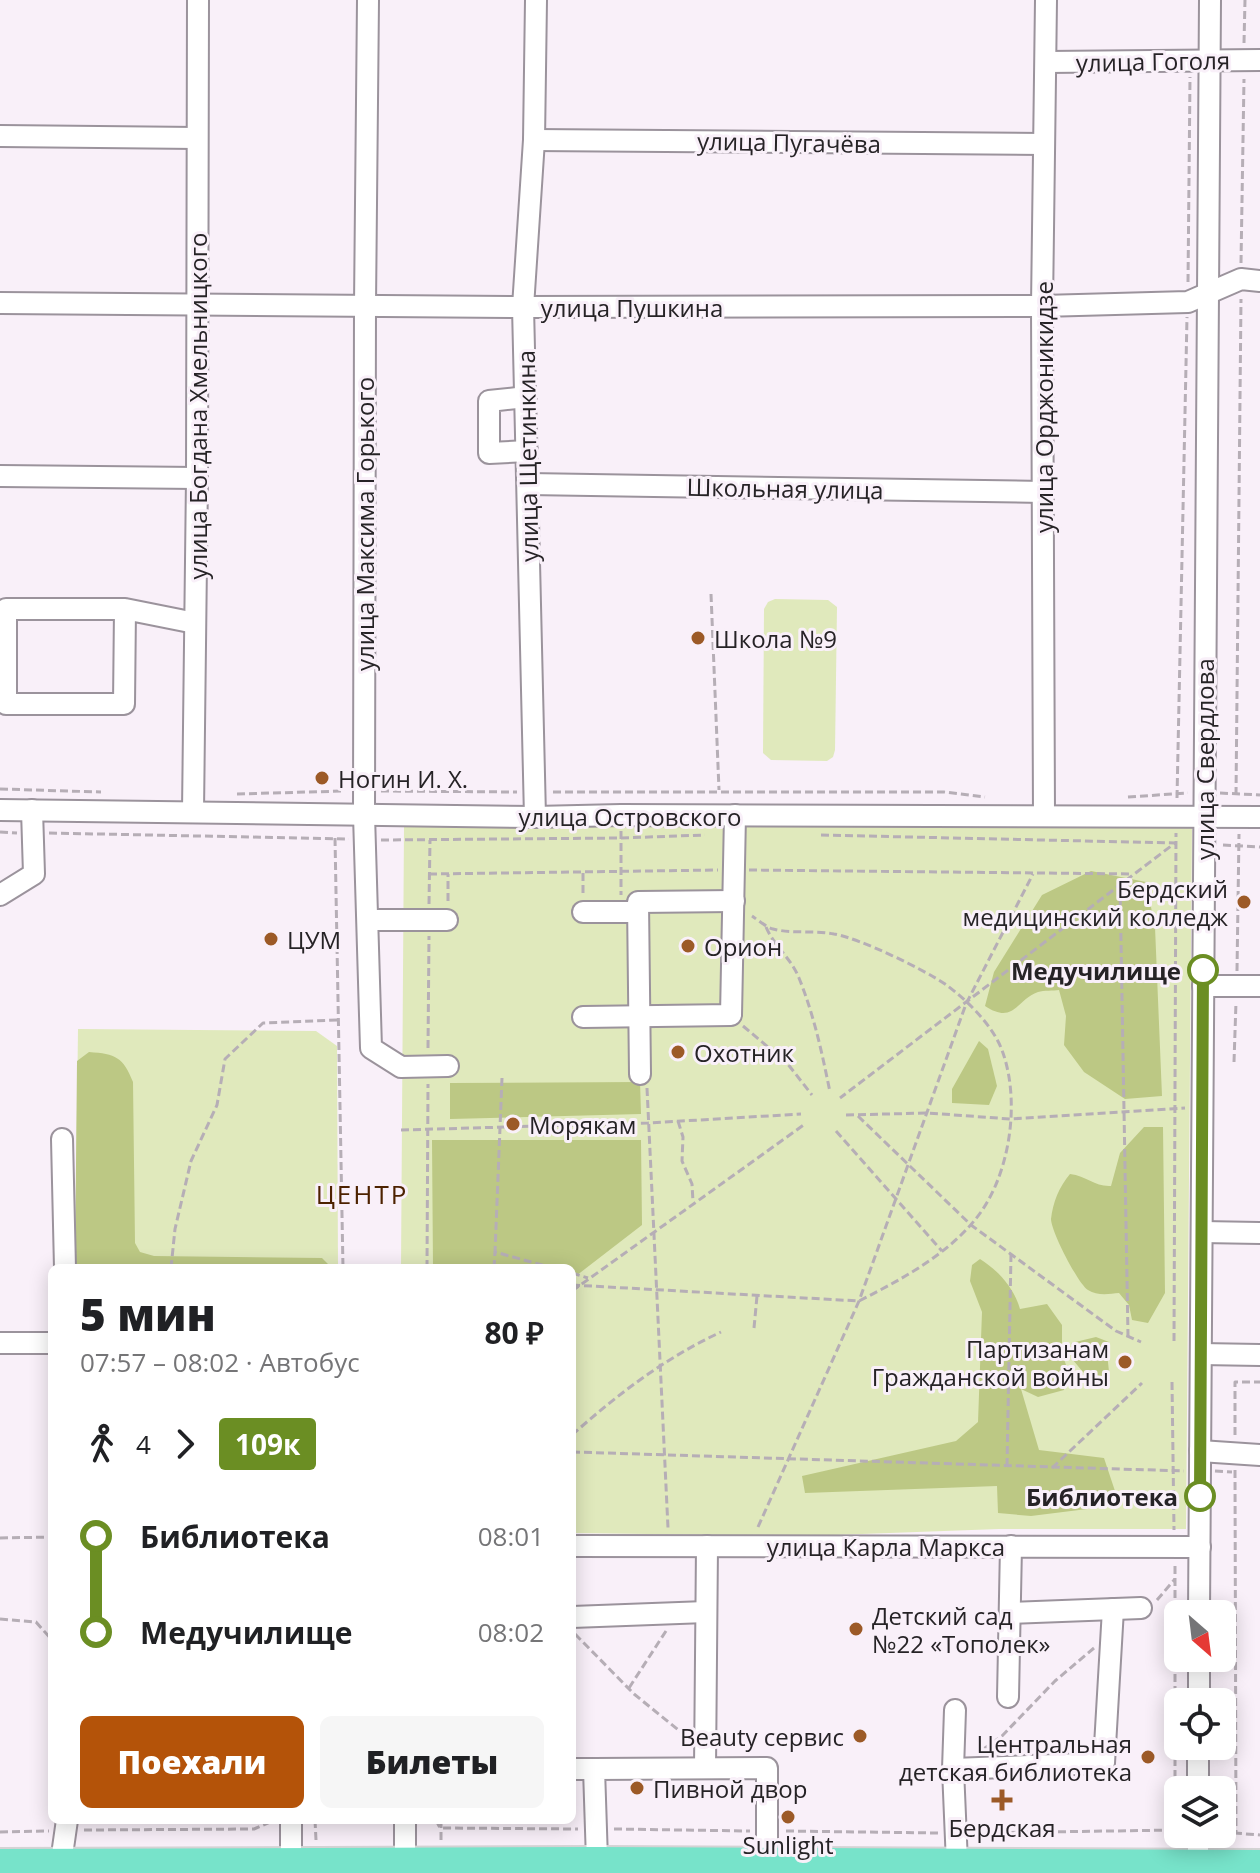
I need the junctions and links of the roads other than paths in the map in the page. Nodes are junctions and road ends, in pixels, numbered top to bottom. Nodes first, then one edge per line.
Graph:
1 (198, 0) edge
2 (368, 0) edge
3 (536, 0) edge
4 (1046, 0) edge
5 (1210, 0) edge
6 (1200, 59) junction
7 (1252, 60) edge
8 (1047, 62) junction
9 (0, 136) edge
10 (197, 138) junction
11 (534, 140) junction
12 (1044, 144) junction
13 (1250, 280) edge
14 (1207, 294) junction
15 (0, 303) edge
16 (197, 305) junction
17 (365, 305) junction
18 (1042, 306) junction
19 (523, 307) junction
20 (526, 397) junction
21 (527, 451) junction
22 (0, 476) edge
23 (197, 478) junction
24 (528, 484) junction
25 (1043, 492) junction
26 (3, 609) edge
27 (125, 609) junction
28 (195, 623) junction
29 (0, 810) edge
30 (32, 810) junction
31 (193, 812) junction
32 (364, 815) junction
33 (727, 815) junction
34 (1044, 815) junction
35 (1204, 816) junction
36 (535, 817) junction
37 (1250, 817) edge
38 (0, 895) edge
39 (734, 903) junction
40 (629, 907) junction
41 (583, 912) road end
42 (448, 916) road end
43 (368, 920) junction
44 (1203, 986) junction
45 (1260, 986) edge
46 (639, 1016) junction
47 (583, 1017) dead end
48 (448, 1066) dead end
49 (643, 1075) road end
50 (62, 1139) dead end
51 (1202, 1232) junction
52 (1260, 1233) edge
53 (65, 1264) edge
54 (0, 1343) edge
55 (48, 1343) edge
56 (1201, 1354) junction
57 (1260, 1355) edge
58 (1260, 1455) edge
59 (1200, 1461) junction
60 (576, 1546) edge
61 (707, 1546) junction
62 (1011, 1546) junction
63 (1200, 1547) junction
64 (1199, 1600) edge
65 (1141, 1608) road end
66 (1113, 1609) junction
67 (706, 1612) junction
68 (1010, 1613) junction
69 (576, 1617) edge
70 (1008, 1697) dead end
71 (955, 1710) dead end
72 (705, 1760) junction
73 (576, 1769) edge
74 (594, 1769) junction
75 (953, 1769) junction
76 (291, 1824) edge
77 (405, 1824) edge
78 (66, 1825) edge
79 (1198, 1848) edge
80 (405, 1860) junction
81 (291, 1861) junction
82 (767, 1861) junction
83 (0, 1862) edge
84 (61, 1862) junction
85 (957, 1863) junction
86 (1198, 1863) junction
87 (1260, 1863) edge
88 (587, 1864) edge
89 (366, 1867) edge
90 (1070, 1868) edge

1 - 10 street, улица Богдана Хмельницкого
2 - 17 street, улица Максима Горького
3 - 11 street, улица Щетинкина
4 - 8 street, улица Орджоникидзе
5 - 6 street, улица Свердлова
6 - 7 street, улица Гоголя
6 - 8 street, улица Гоголя
6 - 14 street, улица Свердлова
8 - 12 street, улица Орджоникидзе
9 - 10 street
10 - 16 street, улица Богдана Хмельницкого
11 - 12 street, улица Пугачёва
11 - 19 street, улица Щетинкина
12 - 18 street, улица Орджоникидзе
13 - 14 street, улица Пушкина
14 - 18 street, улица Пушкина
14 - 35 street, улица Свердлова
15 - 16 street, улица Пушкина
16 - 17 street, улица Пушкина
16 - 23 street, улица Богдана Хмельницкого
17 - 19 street, улица Пушкина
17 - 32 street, улица Максима Горького
18 - 19 street, улица Пушкина
18 - 25 street, улица Орджоникидзе
19 - 20 street, улица Щетинкина
20 - 21 street, улица Щетинкина
20 - 21 street
21 - 24 street, улица Щетинкина
22 - 23 street
23 - 28 street, улица Богдана Хмельницкого
24 - 25 street, Школьная улица
24 - 36 street, улица Щетинкина
25 - 34 street, улица Орджоникидзе
26 - 27 street
26 - 27 street
27 - 28 street
28 - 31 street, улица Богдана Хмельницкого
29 - 30 street, улица Островского
30 - 31 street, улица Островского
30 - 38 street
31 - 32 street, улица Островского
32 - 36 street, улица Островского
32 - 43 street, улица Максима Горького
33 - 34 street, улица Островского
33 - 36 street, улица Островского
33 - 39 street
34 - 35 street, улица Островского
35 - 37 street, улица Островского
35 - 44 street, улица Свердлова
39 - 40 street
39 - 46 street
40 - 41 street
40 - 46 street
42 - 43 street
43 - 48 street, улица Максима Горького
44 - 45 street
44 - 51 street, улица Свердлова
46 - 47 street
46 - 49 street
50 - 53 street
51 - 52 street
51 - 56 street, улица Свердлова
54 - 55 street
56 - 57 street
56 - 59 street, улица Свердлова
58 - 59 street
59 - 63 street, улица Свердлова
60 - 61 street, улица Карла Маркса
61 - 62 street, улица Карла Маркса
61 - 67 street
62 - 63 street, улица Карла Маркса
62 - 68 street
63 - 64 street, улица Свердлова
65 - 66 street
66 - 68 street
66 - 75 street
67 - 69 street
67 - 72 street
68 - 70 street
71 - 75 street
72 - 74 street
72 - 82 street
73 - 74 street
74 - 88 street
75 - 85 street
76 - 81 street
77 - 80 street
78 - 84 street
79 - 86 street
80 - 88 main road
80 - 89 main road
81 - 84 main road
81 - 89 main road
82 - 85 main road
82 - 88 main road
83 - 84 main road
85 - 90 main road
86 - 87 main road
86 - 90 main road

